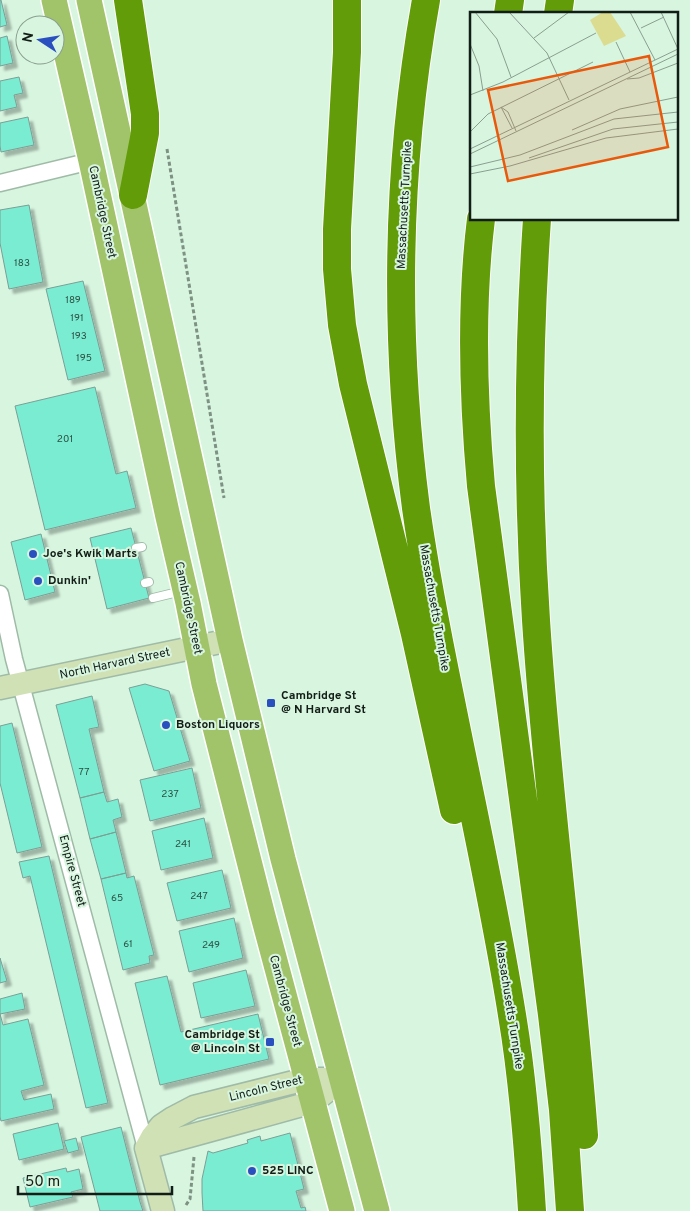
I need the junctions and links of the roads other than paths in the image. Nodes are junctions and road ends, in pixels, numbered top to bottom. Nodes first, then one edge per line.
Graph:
1 (54, 0) edge
2 (89, 0) edge
3 (128, 0) edge
4 (347, 0) edge
5 (355, 0) edge
6 (426, 0) edge
7 (346, 52) junction
8 (91, 161) junction
9 (0, 182) edge
10 (133, 195) junction
11 (481, 220) edge
12 (537, 220) edge
13 (185, 590) junction
14 (0, 594) edge
15 (153, 598) dead end
16 (230, 640) junction
17 (197, 647) junction
18 (11, 686) edge
19 (513, 1018) junction
20 (342, 1079) junction
21 (309, 1090) junction
22 (146, 1148) junction
23 (163, 1211) edge
24 (342, 1211) edge
25 (377, 1211) edge
26 (532, 1211) edge
27 (570, 1211) edge
28 (587, 1211) edge

1 - 8 main road, Cambridge Street
2 - 10 main road
3 - 10 highway
4 - 7 highway
5 - 7 highway
6 - 19 highway, Massachusetts Turnpike
7 - 19 highway
8 - 9 street
8 - 13 main road, Cambridge Street
10 - 16 main road
11 - 27 highway
12 - 28 highway
13 - 15 lane
13 - 17 main road, Cambridge Street
14 - 18 street, Empire Street
16 - 17 street, North Harvard Street
16 - 20 main road
17 - 18 street, North Harvard Street
17 - 21 main road, Cambridge Street
18 - 22 street, Empire Street
19 - 26 highway, Massachusetts Turnpike
20 - 21 street, Lincoln Street
20 - 25 main road
21 - 22 street, Lincoln Street
21 - 24 main road, Cambridge Street
22 - 23 street

